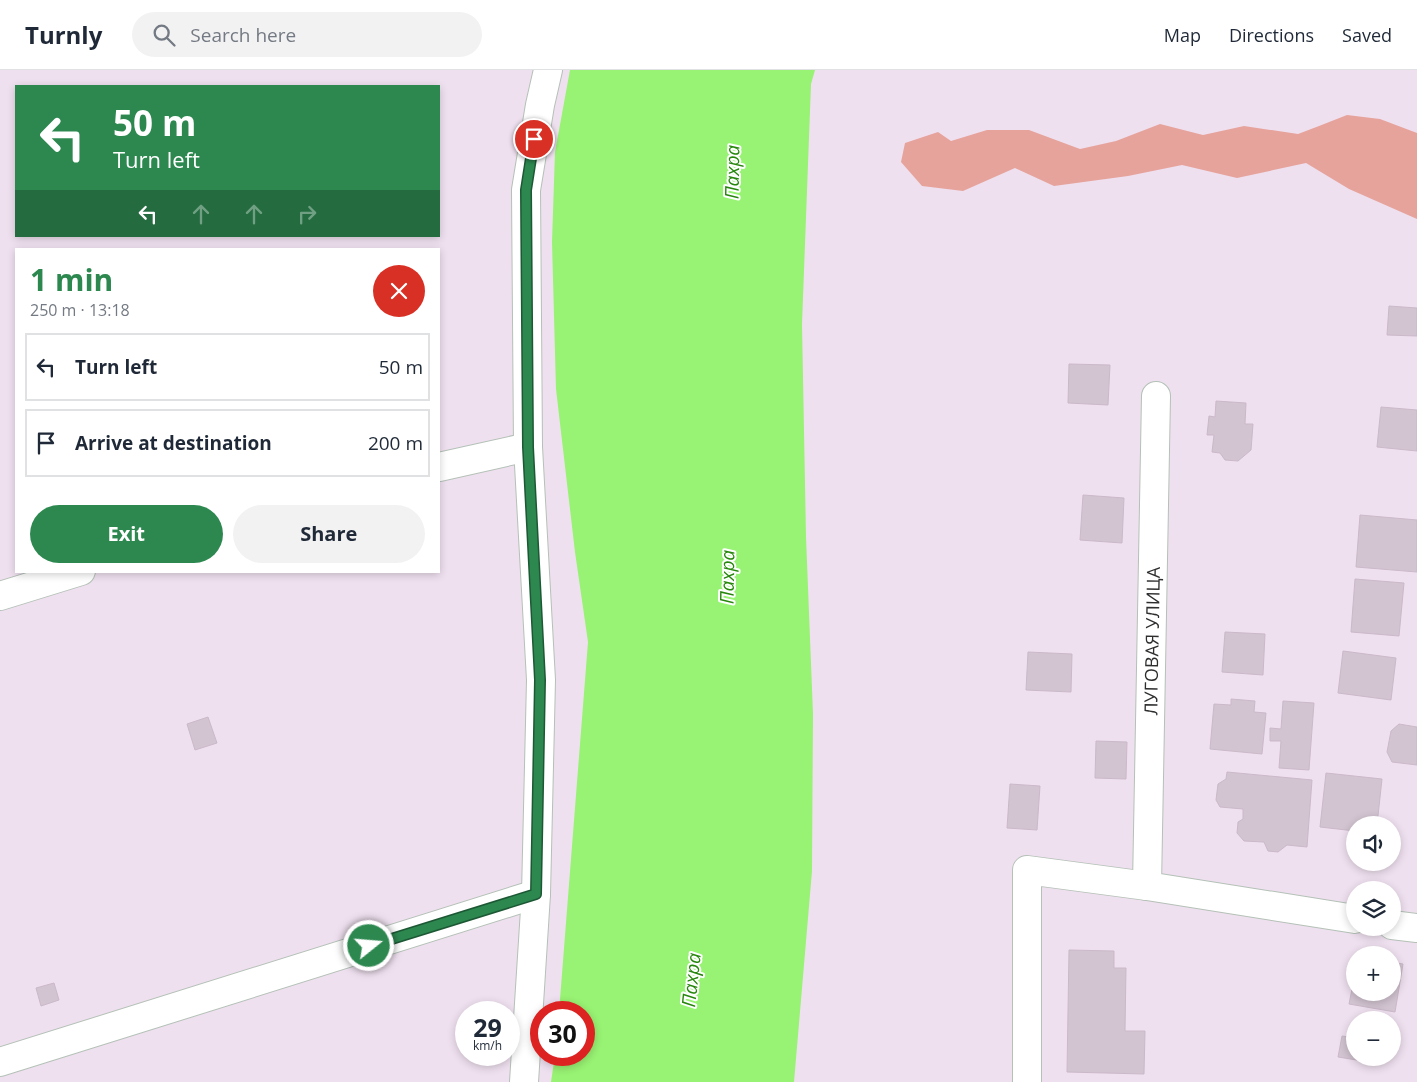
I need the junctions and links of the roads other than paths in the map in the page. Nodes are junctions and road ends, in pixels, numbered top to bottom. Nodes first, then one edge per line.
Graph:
1 (548, 70) edge
2 (1156, 396) dead end
3 (528, 447) junction
4 (440, 467) edge
5 (75, 573) edge
6 (0, 596) edge
7 (1147, 886) junction
8 (536, 894) junction
9 (1346, 918) edge
10 (1401, 926) edge
11 (1417, 928) edge
12 (0, 1062) edge
13 (524, 1082) edge
14 (1027, 1082) edge

1 - 3 street
2 - 7 street, ЛУГОВАЯ УЛИЦА
3 - 4 street
3 - 8 street
5 - 6 street
7 - 9 street
7 - 14 street
8 - 12 street
8 - 13 street
10 - 11 street

